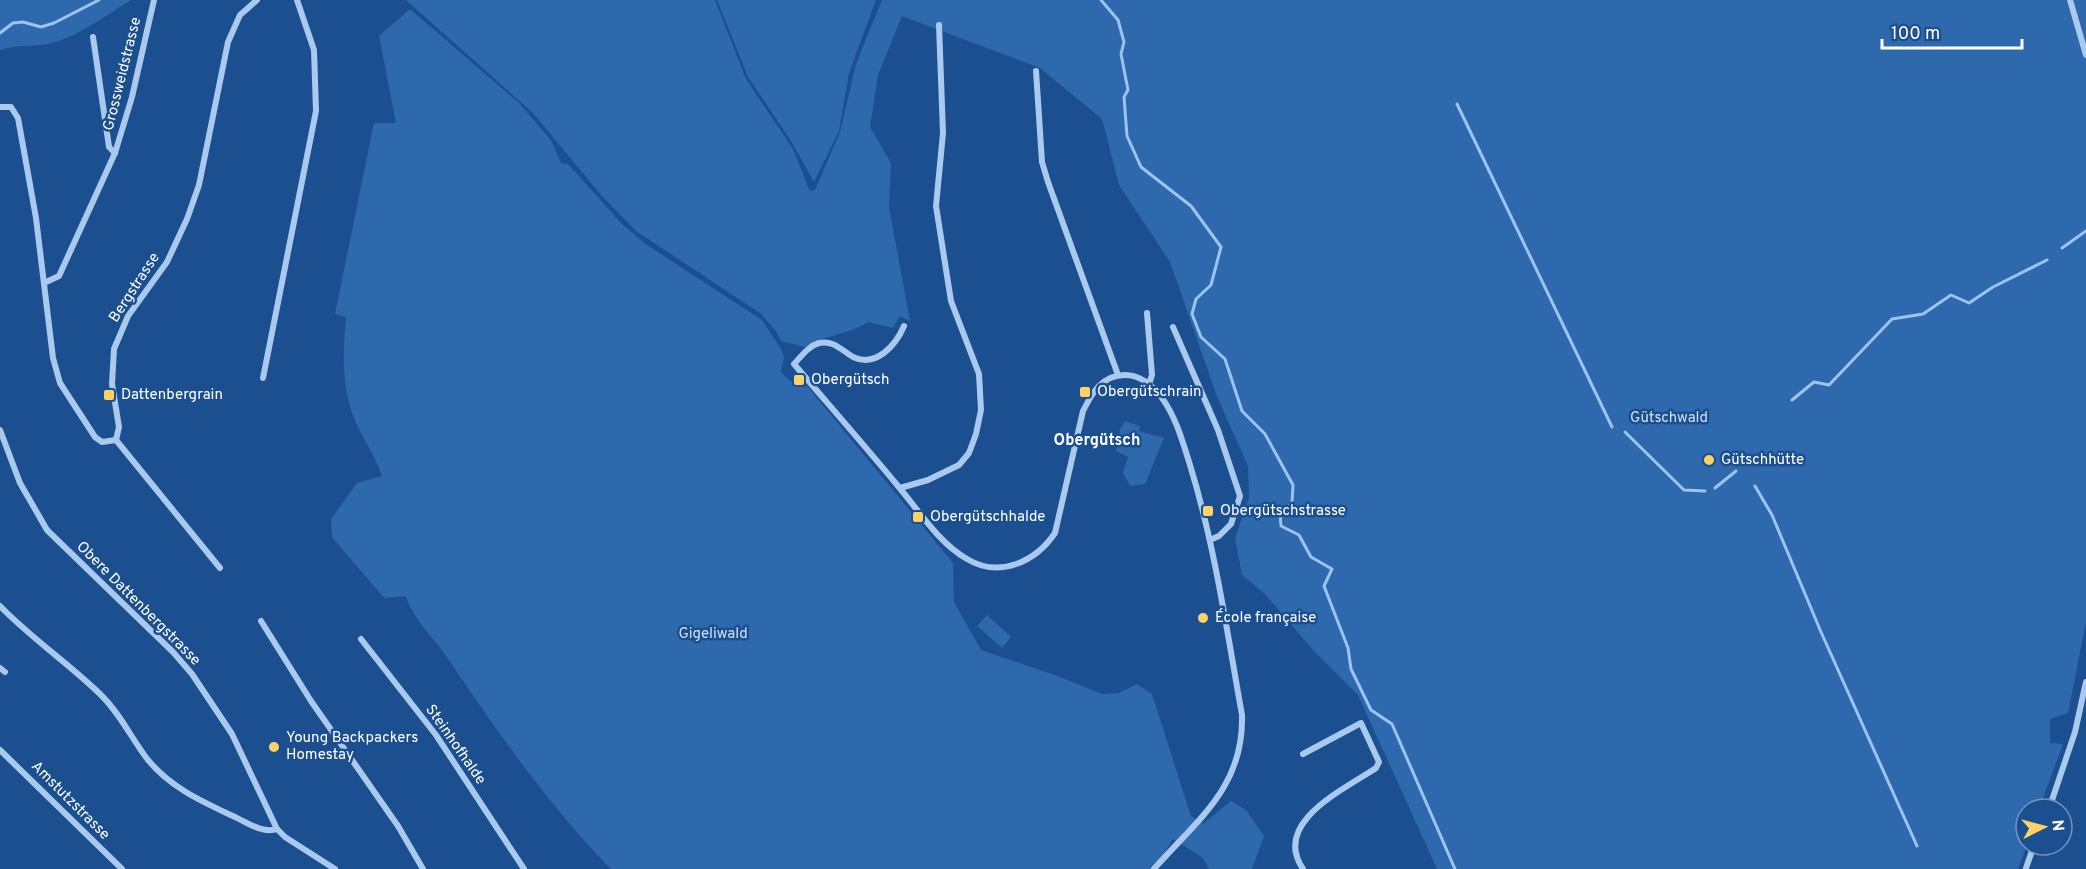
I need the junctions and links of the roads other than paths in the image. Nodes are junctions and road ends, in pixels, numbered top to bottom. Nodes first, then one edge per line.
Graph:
1 (154, 0) edge
2 (257, 0) edge
3 (297, 0) edge
4 (2070, 0) edge
5 (939, 25) dead end
6 (93, 37) dead end
7 (2086, 55) edge
8 (1035, 71) dead end
9 (0, 107) edge
10 (115, 153) junction
11 (44, 283) junction
12 (1147, 313) dead end
13 (904, 326) dead end
14 (1173, 327) dead end
15 (1118, 375) junction
16 (263, 378) dead end
17 (1149, 384) junction
18 (0, 430) edge
19 (116, 440) junction
20 (900, 488) junction
21 (1210, 540) junction
22 (220, 568) dead end
23 (0, 606) edge
24 (261, 621) dead end
25 (361, 639) dead end
26 (2086, 682) edge
27 (0, 750) edge
28 (1303, 754) dead end
29 (2053, 797) edge
30 (277, 829) junction
31 (122, 869) edge
32 (334, 869) edge
33 (423, 869) edge
34 (524, 869) edge
35 (1154, 869) edge
36 (1303, 869) edge

1 - 10 street, Grossweidstrasse
2 - 19 street, Bergstrasse
3 - 16 street
4 - 7 street
5 - 20 street
6 - 10 street, Grossweidstrasse
8 - 15 street
9 - 11 street
10 - 11 street, Grossweidstrasse
11 - 19 street
12 - 17 street
13 - 20 street
14 - 21 street
15 - 17 street
15 - 20 street
17 - 21 street
18 - 30 street, Obere Dattenbergstrasse
19 - 22 street
21 - 35 street
23 - 30 street
24 - 33 street
25 - 34 street, Steinhofhalde
26 - 29 street
27 - 31 street, Amstutzstrasse
28 - 36 street
30 - 32 street, Obere Dattenbergstrasse

